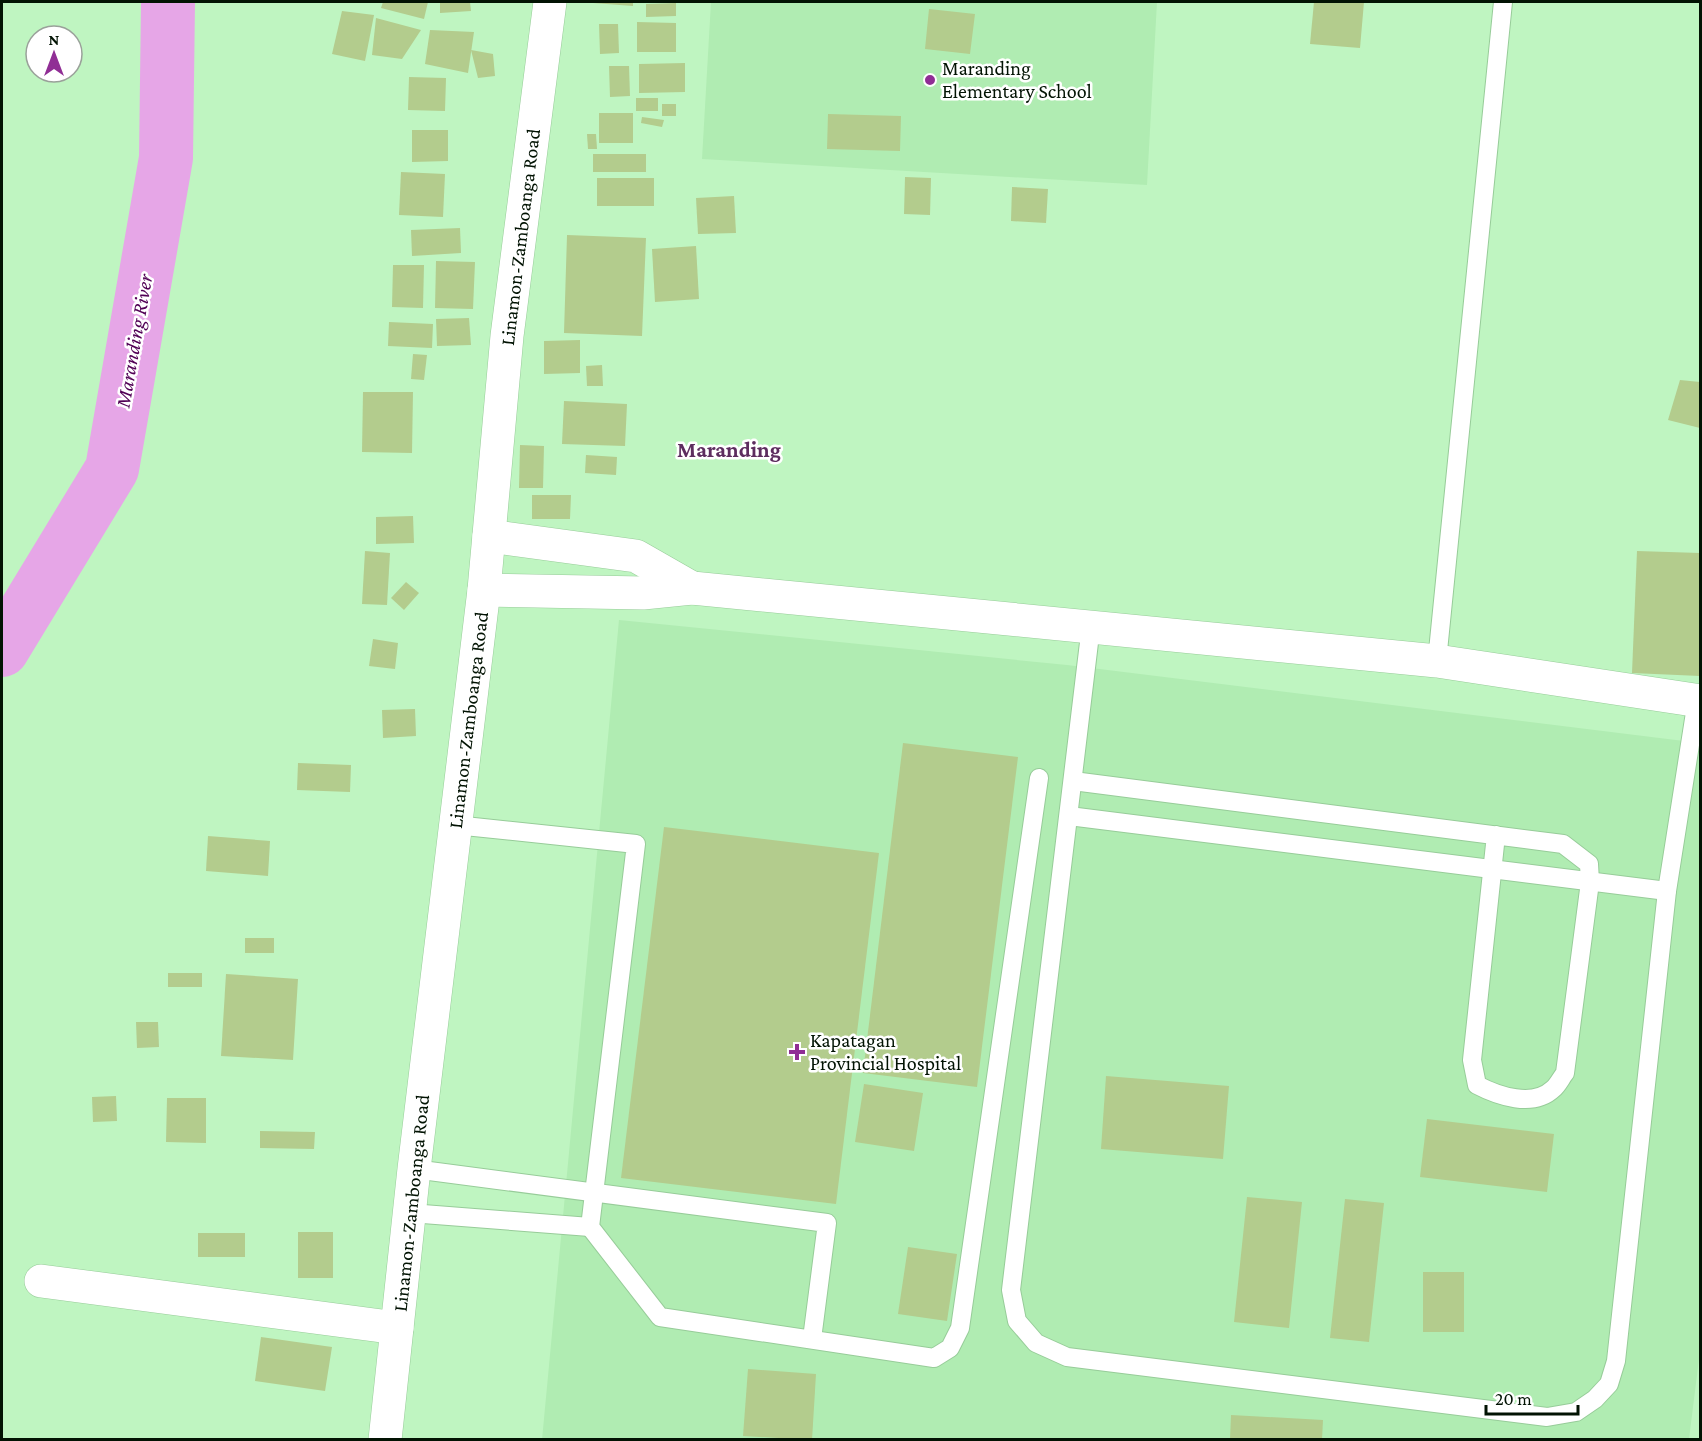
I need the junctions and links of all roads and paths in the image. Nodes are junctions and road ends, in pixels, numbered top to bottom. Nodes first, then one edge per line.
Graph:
1 (550, 2) edge
2 (1503, 2) edge
3 (489, 536) junction
4 (692, 588) junction
5 (484, 590) junction
6 (1091, 626) junction
7 (1437, 661) junction
8 (1699, 701) edge
9 (1039, 778) dead end
10 (1073, 780) junction
11 (1069, 816) junction
12 (455, 825) junction
13 (1496, 835) junction
14 (1492, 869) junction
15 (1590, 882) junction
16 (1667, 891) junction
17 (414, 1169) junction
18 (595, 1193) junction
19 (410, 1213) junction
20 (590, 1227) junction
21 (41, 1281) dead end
22 (397, 1328) junction
23 (812, 1339) junction
24 (386, 1440) edge

1 - 3 main road, Linamon-Zamboanga Road
2 - 7 lane
3 - 4 main road
3 - 5 main road, Linamon-Zamboanga Road
4 - 5 main road
4 - 6 main road
5 - 12 main road, Linamon-Zamboanga Road
6 - 7 main road
6 - 10 lane
7 - 8 main road
8 - 16 lane
9 - 23 lane
10 - 11 lane
10 - 13 lane
11 - 14 lane
11 - 16 lane
12 - 17 main road, Linamon-Zamboanga Road
12 - 18 lane
13 - 14 lane
13 - 15 lane
14 - 15 lane
14 - 15 lane
15 - 16 lane
17 - 18 lane
17 - 19 main road, Linamon-Zamboanga Road
18 - 20 lane
18 - 23 lane
19 - 20 lane
19 - 22 main road, Linamon-Zamboanga Road
20 - 23 lane
21 - 22 main road
22 - 24 main road, Linamon-Zamboanga Road

